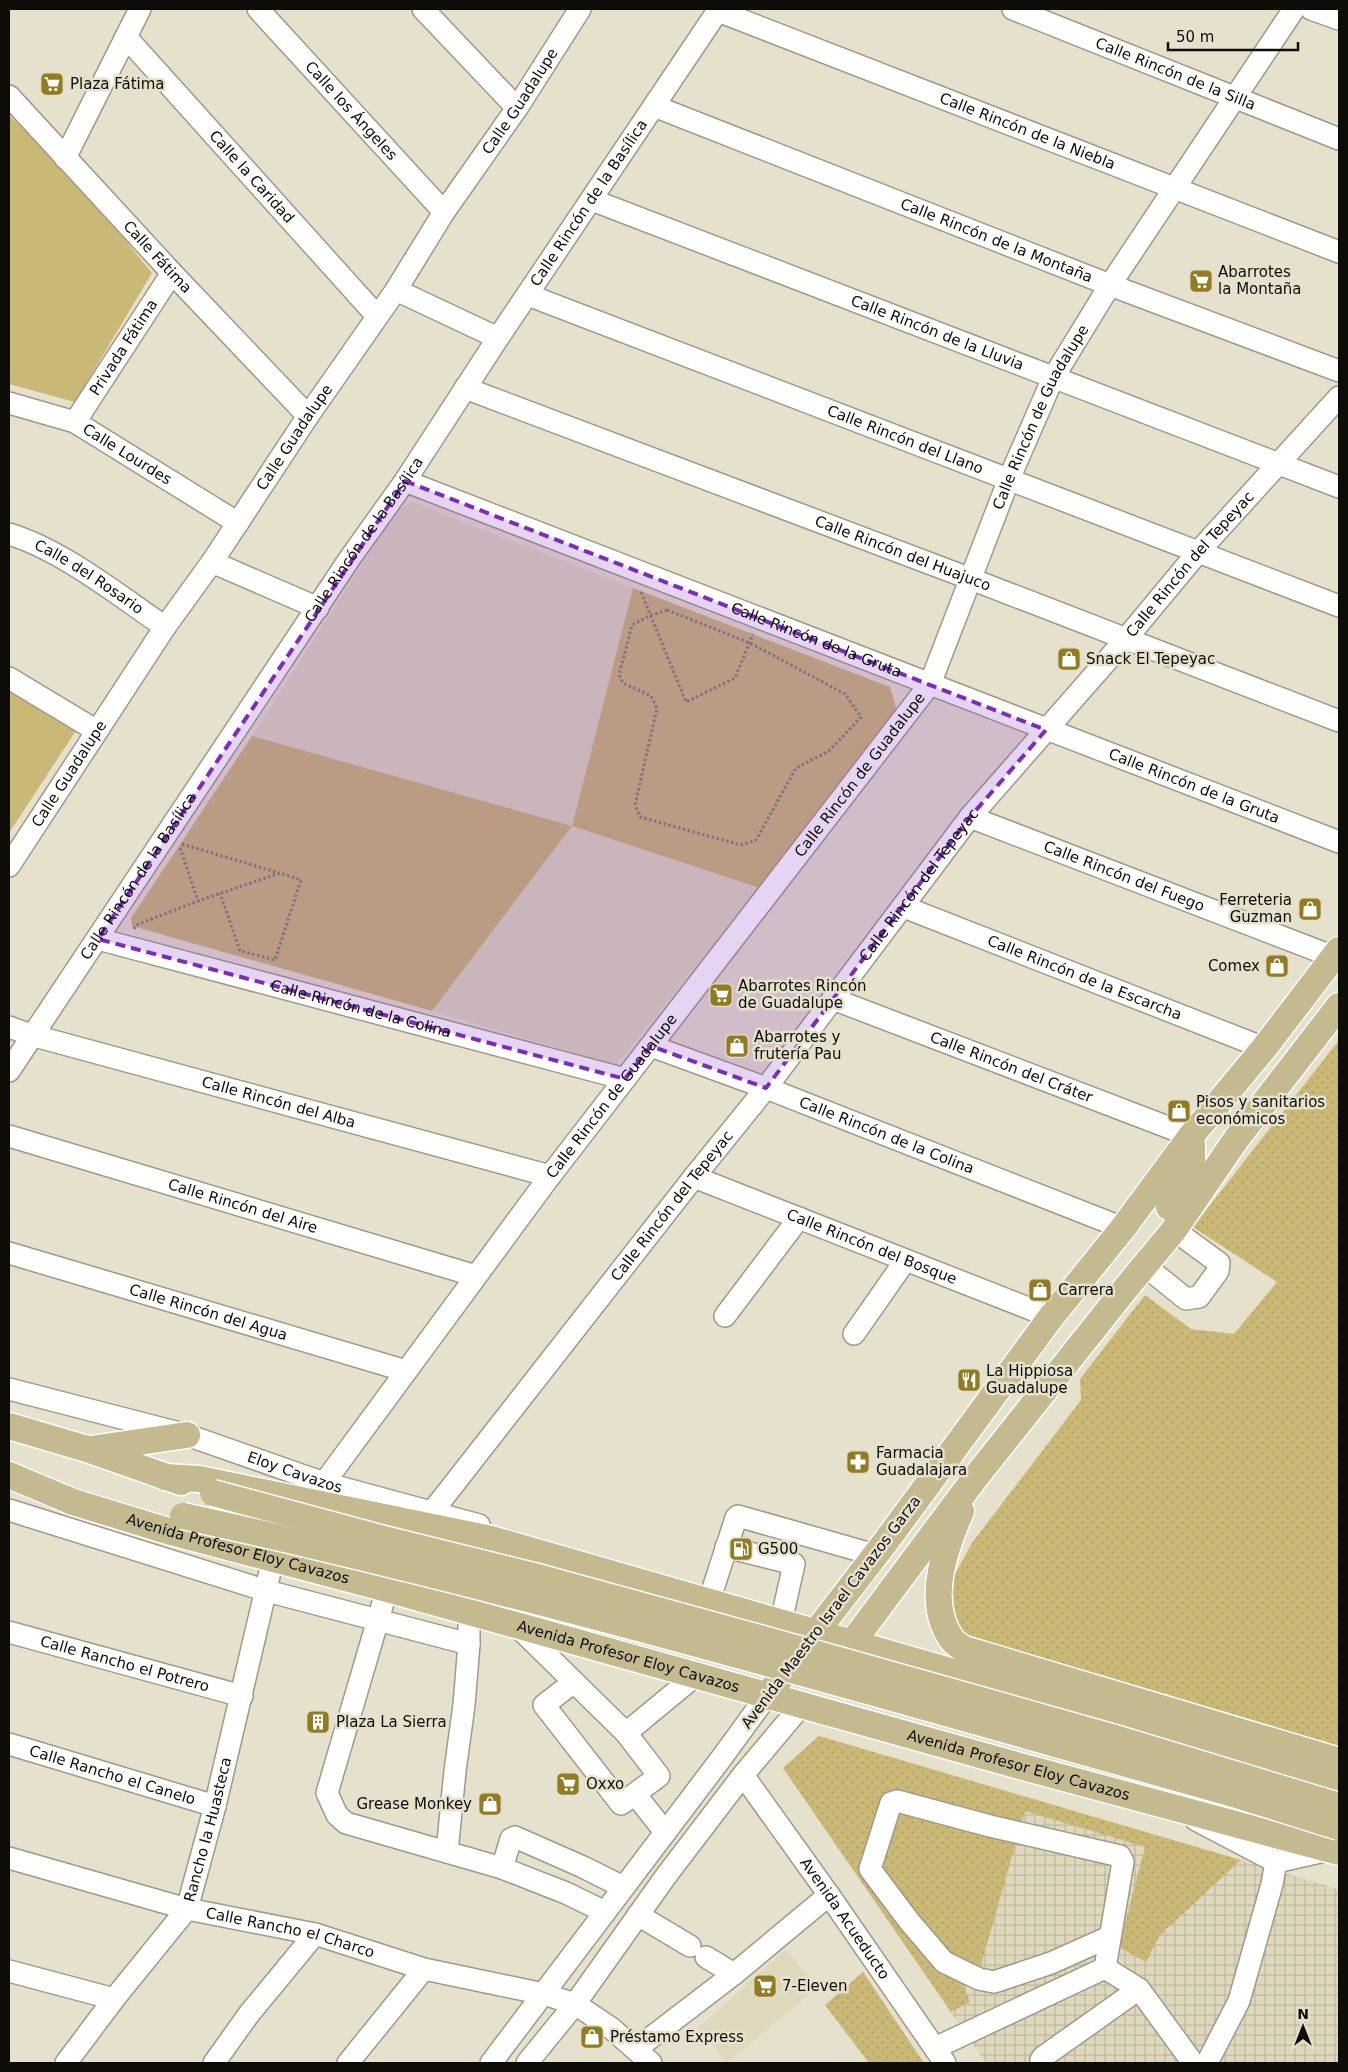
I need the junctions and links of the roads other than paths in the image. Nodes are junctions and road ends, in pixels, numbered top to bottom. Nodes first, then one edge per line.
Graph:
1 (140, 9) edge
2 (258, 9) edge
3 (424, 9) edge
4 (1013, 9) edge
5 (1294, 9) edge
6 (1311, 9) edge
7 (719, 10) edge
8 (575, 11) edge
9 (1339, 19) edge
10 (126, 37) junction
11 (9, 96) edge
12 (1235, 99) junction
13 (654, 106) junction
14 (517, 108) junction
15 (1339, 139) edge
16 (65, 158) junction
17 (1174, 187) junction
18 (592, 200) junction
19 (444, 212) junction
20 (1339, 252) edge
21 (172, 273) junction
22 (1110, 285) junction
23 (396, 290) junction
24 (528, 294) junction
25 (377, 316) junction
26 (498, 338) junction
27 (1339, 371) edge
28 (1053, 378) junction
29 (465, 388) junction
30 (1339, 397) edge
31 (9, 403) edge
32 (308, 416) junction
33 (75, 422) junction
34 (1279, 464) junction
35 (1009, 479) junction
36 (405, 482) junction
37 (1339, 487) edge
38 (238, 523) junction
39 (9, 534) edge
40 (1198, 551) junction
41 (212, 562) junction
42 (971, 579) junction
43 (1339, 606) edge
44 (318, 608) junction
45 (165, 627) junction
46 (1125, 640) junction
47 (9, 678) edge
48 (930, 684) junction
49 (1339, 721) edge
50 (97, 730) junction
51 (1046, 730) junction
52 (970, 817) junction
53 (1339, 842) edge
54 (9, 866) edge
55 (904, 907) junction
56 (98, 938) junction
57 (1337, 953) edge
58 (833, 999) junction
59 (1339, 1006) edge
60 (9, 1027) edge
61 (31, 1035) junction
62 (651, 1046) junction
63 (1264, 1048) junction
64 (9, 1071) edge
65 (625, 1079) junction
66 (766, 1088) junction
67 (9, 1136) edge
68 (1191, 1136) junction
69 (1237, 1138) junction
70 (550, 1176) junction
71 (694, 1177) junction
72 (799, 1218) junction
73 (1123, 1228) junction
74 (1174, 1230) junction
75 (9, 1253) edge
76 (905, 1261) junction
77 (1145, 1266) junction
78 (476, 1276) junction
79 (1126, 1288) junction
80 (725, 1316) dead end
81 (1051, 1317) junction
82 (854, 1334) dead end
83 (406, 1371) junction
84 (9, 1389) edge
85 (9, 1426) edge
86 (187, 1435) junction
87 (87, 1449) junction
88 (9, 1473) edge
89 (165, 1477) junction
90 (975, 1478) junction
91 (324, 1483) junction
92 (9, 1510) edge
93 (432, 1512) junction
94 (802, 1534) junction
95 (726, 1547) junction
96 (875, 1555) junction
97 (273, 1559) junction
98 (794, 1564) junction
99 (583, 1565) junction
100 (657, 1586) junction
101 (388, 1589) junction
102 (267, 1592) junction
103 (709, 1601) junction
104 (469, 1613) junction
105 (378, 1620) junction
106 (781, 1622) junction
107 (518, 1627) junction
108 (9, 1632) edge
109 (816, 1632) junction
110 (565, 1640) junction
111 (853, 1643) junction
112 (469, 1644) junction
113 (627, 1656) junction
114 (960, 1674) junction
115 (696, 1676) junction
116 (574, 1682) junction
117 (242, 1696) junction
118 (766, 1697) junction
119 (1047, 1700) junction
120 (801, 1706) junction
121 (626, 1733) junction
122 (9, 1744) edge
123 (942, 1744) junction
124 (1339, 1761) edge
125 (1016, 1765) junction
126 (743, 1775) junction
127 (1339, 1783) edge
128 (635, 1794) junction
129 (215, 1806) junction
130 (1339, 1806) edge
131 (1176, 1809) junction
132 (665, 1832) junction
133 (1336, 1843) edge
134 (448, 1852) junction
135 (9, 1858) edge
136 (1276, 1862) junction
137 (502, 1868) junction
138 (623, 1887) junction
139 (829, 1895) junction
140 (187, 1909) junction
141 (605, 1912) junction
142 (638, 1915) junction
143 (315, 1934) junction
144 (1110, 1937) junction
145 (424, 1968) junction
146 (1105, 1968) junction
147 (9, 1971) edge
148 (734, 1974) junction
149 (1138, 1989) junction
150 (544, 1994) junction
151 (114, 1999) junction
152 (575, 2004) junction
153 (940, 2055) edge
154 (643, 2056) edge
155 (66, 2063) edge
156 (214, 2063) edge
157 (348, 2063) edge
158 (491, 2063) edge
159 (527, 2063) edge
160 (1043, 2063) edge
161 (1193, 2063) edge
162 (1207, 2063) edge

1 - 10 street
2 - 19 street, Calle los Ángeles
3 - 14 street
4 - 12 street, Calle Rincón de la Silla
5 - 12 street, Calle Rincón de Guadalupe
6 - 9 street
7 - 13 street, Calle Rincón de la Basílica
7 - 17 street, Calle Rincón de la Niebla
8 - 14 street, Calle Guadalupe
10 - 16 street
10 - 25 street, Calle la Caridad
11 - 16 street, Calle Fátima
12 - 15 street, Calle Rincón de la Silla
12 - 17 street, Calle Rincón de Guadalupe
13 - 18 street, Calle Rincón de la Basílica
13 - 22 street, Calle Rincón de la Montaña
14 - 19 street, Calle Guadalupe
16 - 21 street, Calle Fátima
17 - 20 street, Calle Rincón de la Niebla
17 - 22 street, Calle Rincón de Guadalupe
18 - 24 street, Calle Rincón de la Basílica
18 - 28 street, Calle Rincón de la Lluvia
19 - 23 street, Calle Guadalupe
21 - 32 street, Calle Fátima
21 - 33 street, Privada Fátima
22 - 27 street, Calle Rincón de la Montaña
22 - 28 street, Calle Rincón de Guadalupe
23 - 25 street, Calle Guadalupe
23 - 26 street
24 - 26 street, Calle Rincón de la Basílica
24 - 35 street, Calle Rincón del Llano
25 - 32 street, Calle Guadalupe
26 - 29 street, Calle Rincón de la Basílica
28 - 34 street, Calle Rincón de la Lluvia
28 - 35 street, Calle Rincón de Guadalupe
29 - 36 street, Calle Rincón de la Basílica
29 - 42 street, Calle Rincón del Huajuco
30 - 34 street, Calle Rincón del Tepeyac
31 - 33 street, Calle Lourdes
32 - 38 street, Calle Guadalupe
33 - 38 street, Calle Lourdes
34 - 37 street, Calle Rincón de la Lluvia
34 - 40 street, Calle Rincón del Tepeyac
35 - 40 street, Calle Rincón del Llano
35 - 42 street, Calle Rincón de Guadalupe
36 - 44 street, Calle Rincón de la Basílica
36 - 48 street, Calle Rincón de la Gruta
38 - 41 street, Calle Guadalupe
39 - 45 street, Calle del Rosario
40 - 43 street, Calle Rincón del Llano
40 - 46 street, Calle Rincón del Tepeyac
41 - 44 street
41 - 45 street, Calle Guadalupe
42 - 46 street, Calle Rincón del Huajuco
42 - 48 street, Calle Rincón de Guadalupe
44 - 56 street, Calle Rincón de la Basílica
45 - 50 street, Calle Guadalupe
46 - 49 street, Calle Rincón del Huajuco
46 - 51 street, Calle Rincón del Tepeyac
47 - 50 street
48 - 51 street, Calle Rincón de la Gruta
48 - 62 street, Calle Rincón de Guadalupe
50 - 54 street, Calle Guadalupe
51 - 52 street, Calle Rincón del Tepeyac
51 - 53 street, Calle Rincón de la Gruta
52 - 55 street, Calle Rincón del Tepeyac
52 - 57 street, Calle Rincón del Fuego
55 - 58 street, Calle Rincón del Tepeyac
55 - 63 street, Calle Rincón de la Escarcha
56 - 61 street, Calle Rincón de la Basílica
56 - 65 street, Calle Rincón de la Colina
57 - 63 main road, Avenida Maestro Israel Cavazos Garza
58 - 66 street, Calle Rincón del Tepeyac
58 - 68 street, Calle Rincón del Cráter
59 - 69 main road, Avenida Maestro Israel Cavazos Garza
60 - 61 street, Calle Rincón del Alba
61 - 64 street, Calle Rincón de la Basílica
61 - 70 street, Calle Rincón del Alba
62 - 65 street, Calle Rincón de Guadalupe
62 - 66 street, Calle Rincón de la Colina
63 - 68 main road, Avenida Maestro Israel Cavazos Garza
63 - 69 main road
65 - 70 street, Calle Rincón de Guadalupe
66 - 71 street, Calle Rincón del Tepeyac
66 - 73 street, Calle Rincón de la Colina
67 - 78 street, Calle Rincón del Aire
68 - 73 main road, Avenida Maestro Israel Cavazos Garza
68 - 79 main road
69 - 74 main road, Avenida Maestro Israel Cavazos Garza
70 - 78 street, Calle Rincón de Guadalupe
71 - 72 street, Calle Rincón del Bosque
71 - 93 street, Calle Rincón del Tepeyac
72 - 76 street, Calle Rincón del Bosque
72 - 80 street
73 - 81 main road, Avenida Maestro Israel Cavazos Garza
74 - 77 main road, Avenida Maestro Israel Cavazos Garza
74 - 77 street
75 - 83 street, Calle Rincón del Agua
76 - 81 street, Calle Rincón del Bosque
76 - 82 street
77 - 79 main road, Avenida Maestro Israel Cavazos Garza
78 - 83 street, Calle Rincón de Guadalupe
79 - 90 main road, Avenida Maestro Israel Cavazos Garza
81 - 96 main road, Avenida Maestro Israel Cavazos Garza
83 - 91 street, Calle Rincón de Guadalupe
84 - 86 street, Eloy Cavazos
85 - 87 main road
86 - 87 main road
86 - 91 street, Eloy Cavazos
87 - 89 main road
88 - 97 main road, Avenida Profesor Eloy Cavazos
88 - 133 main road, Avenida Profesor Eloy Cavazos, bridge
89 - 99 main road
89 - 130 main road, bridge
90 - 111 main road, Avenida Maestro Israel Cavazos Garza
90 - 124 main road
91 - 93 street, Eloy Cavazos
92 - 102 street
93 - 99 street, Eloy Cavazos
94 - 95 street
94 - 96 street
94 - 98 street
95 - 98 street
95 - 103 street
96 - 109 main road, Avenida Maestro Israel Cavazos Garza
97 - 101 main road, Avenida Profesor Eloy Cavazos
97 - 102 street, Rancho la Huasteca
98 - 106 street
99 - 100 main road
99 - 110 main road
100 - 103 main road
100 - 113 main road
101 - 104 main road, Avenida Profesor Eloy Cavazos
101 - 105 street
102 - 105 street
102 - 117 street, Rancho la Huasteca
103 - 106 main road
104 - 107 main road, Avenida Profesor Eloy Cavazos
104 - 112 street
105 - 112 street
105 - 134 street
106 - 109 main road
107 - 110 main road, Avenida Profesor Eloy Cavazos
107 - 116 street
108 - 117 street, Calle Rancho el Potrero
109 - 111 main road
109 - 118 main road, Avenida Maestro Israel Cavazos Garza
110 - 113 main road, Avenida Profesor Eloy Cavazos
111 - 114 main road
111 - 120 main road, Avenida Maestro Israel Cavazos Garza
112 - 134 street
113 - 115 main road, Avenida Profesor Eloy Cavazos
114 - 119 main road
114 - 123 main road
115 - 118 main road, Avenida Profesor Eloy Cavazos
115 - 121 street
116 - 121 street
116 - 128 street
117 - 129 street, Rancho la Huasteca
118 - 120 main road, Avenida Profesor Eloy Cavazos
118 - 132 street, Avenida Maestro Israel Cavazos Garza
119 - 125 main road
119 - 127 main road
120 - 123 main road, Avenida Profesor Eloy Cavazos
120 - 126 street, Avenida Maestro Israel Cavazos Garza
121 - 128 street
122 - 129 street, Calle Rancho el Canelo
123 - 125 main road, Avenida Profesor Eloy Cavazos
125 - 131 main road, Avenida Profesor Eloy Cavazos
126 - 139 street, Avenida Acueducto
126 - 142 street, Avenida Maestro Israel Cavazos Garza
128 - 132 street
129 - 140 street, Rancho la Huasteca
131 - 133 main road, Avenida Profesor Eloy Cavazos
131 - 136 street
132 - 138 street, Avenida Maestro Israel Cavazos Garza
133 - 136 street
134 - 137 street
135 - 140 street, Calle Rancho el Charco
136 - 162 street
137 - 138 street
137 - 141 street
138 - 141 street, Avenida Maestro Israel Cavazos Garza
139 - 148 street
139 - 153 street, Avenida Acueducto
140 - 143 street, Calle Rancho el Charco
140 - 151 street, Rancho la Huasteca
141 - 150 street, Avenida Maestro Israel Cavazos Garza
142 - 148 street
142 - 152 street, Avenida Maestro Israel Cavazos Garza
143 - 145 street, Calle Rancho el Charco
143 - 156 street
144 - 144 street
144 - 146 street
145 - 150 street, Calle Rancho el Charco
145 - 157 street
146 - 149 street
146 - 153 street
147 - 151 street
148 - 154 street
149 - 160 street
149 - 161 street
150 - 152 street, Calle Rancho el Charco
150 - 158 street, Avenida Maestro Israel Cavazos Garza
151 - 155 street, Rancho la Huasteca
152 - 154 street, Calle Rancho el Charco
152 - 159 street, Avenida Maestro Israel Cavazos Garza

